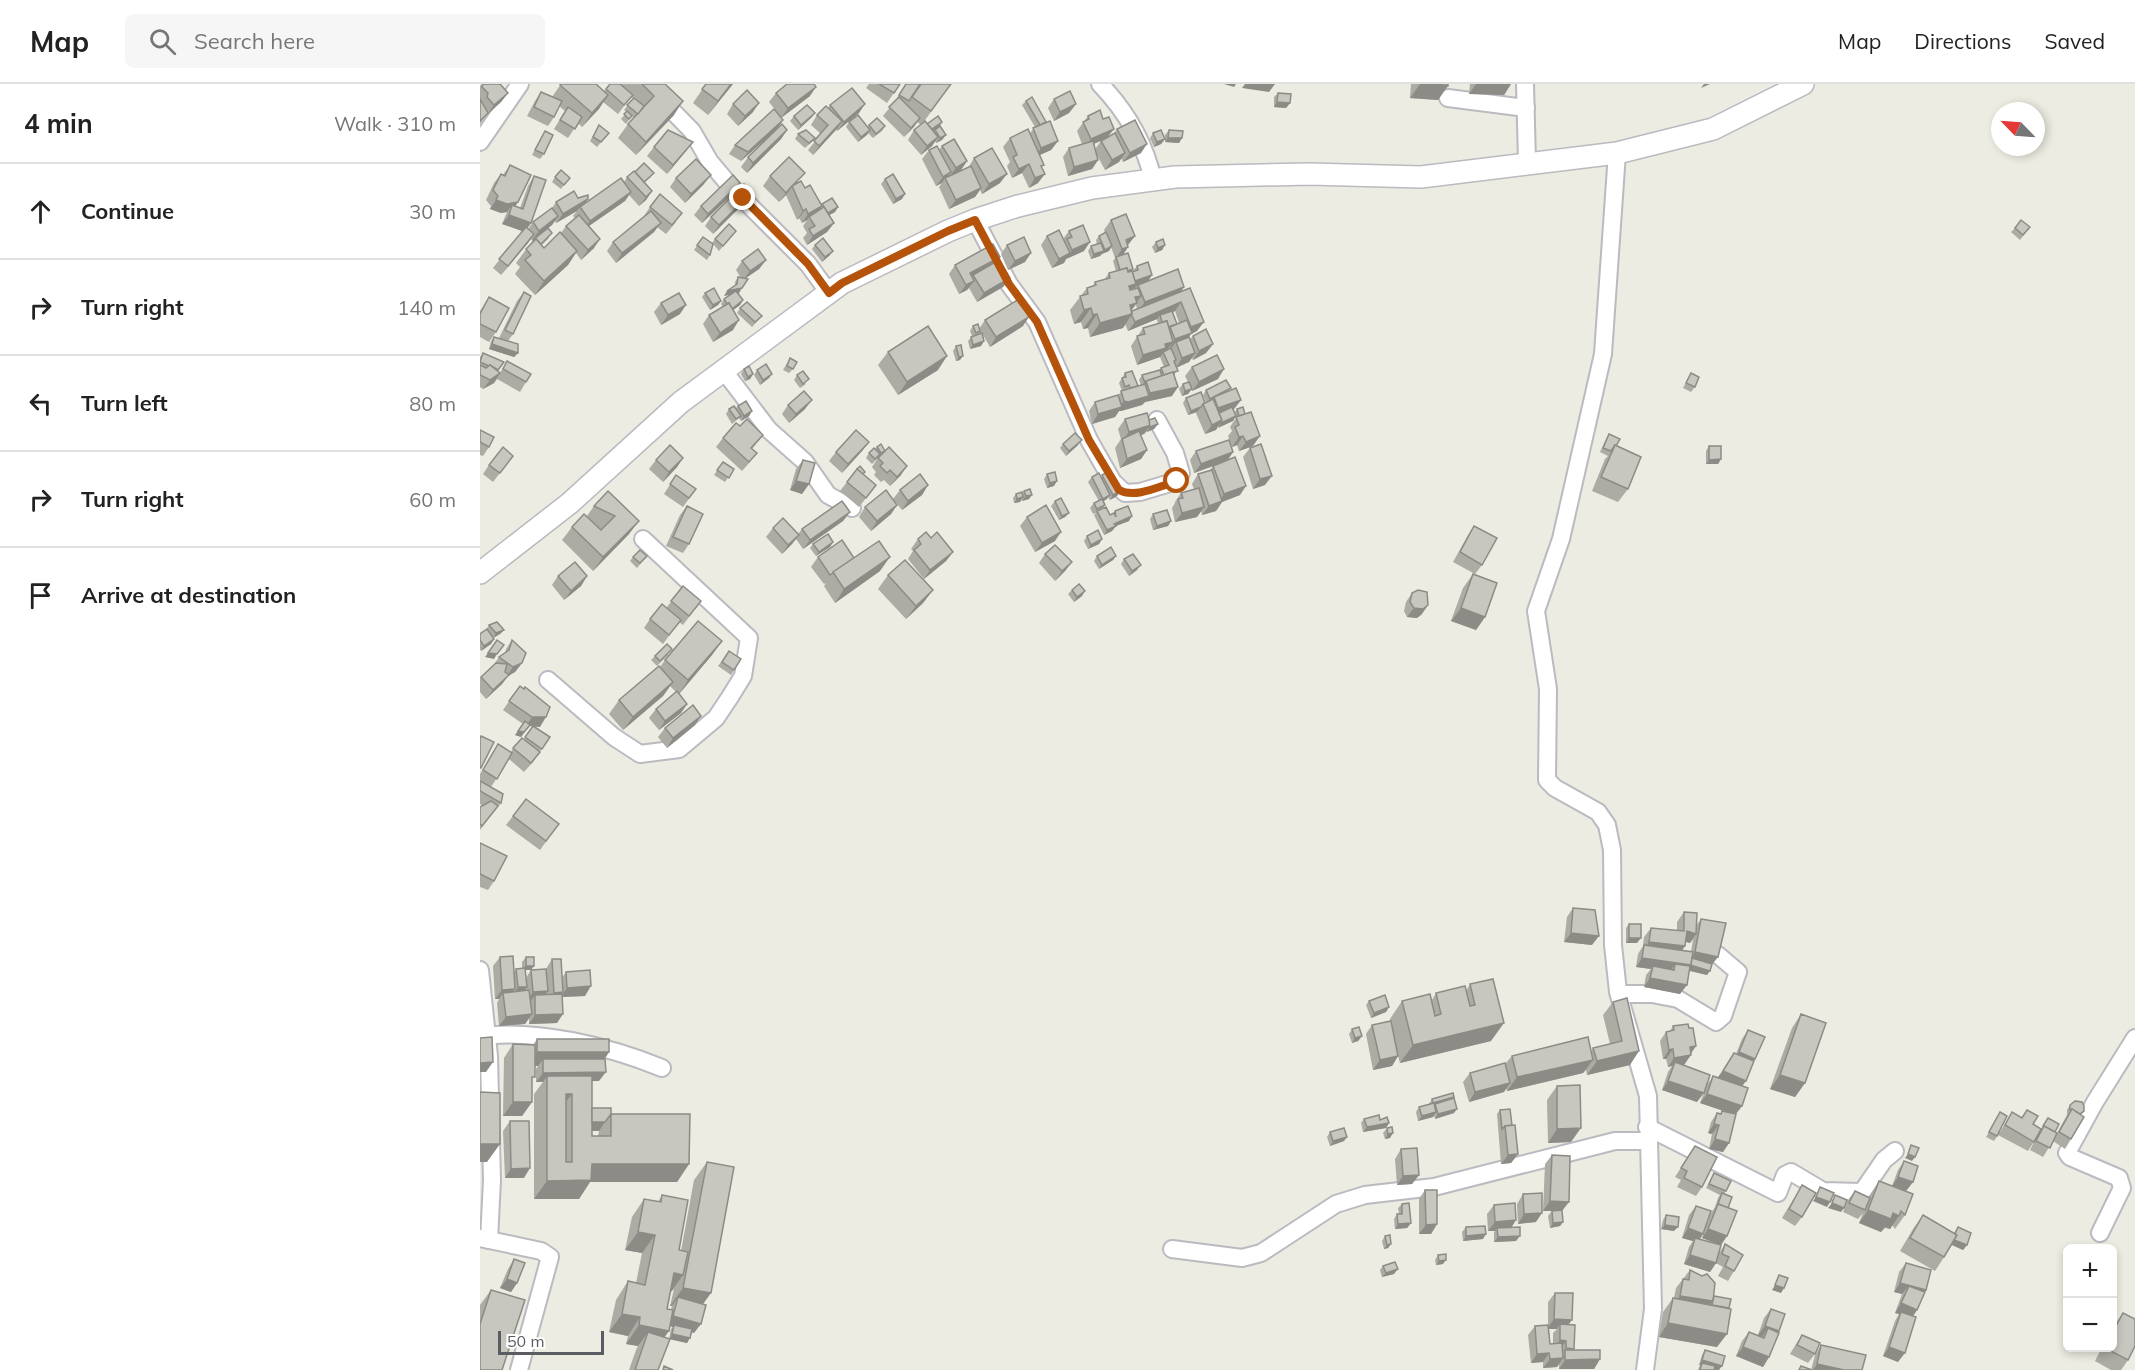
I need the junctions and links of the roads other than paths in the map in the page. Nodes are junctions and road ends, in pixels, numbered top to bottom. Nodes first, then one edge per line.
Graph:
1 (520, 84) edge
2 (646, 84) edge
3 (1100, 84) edge
4 (1525, 84) edge
5 (1803, 84) edge
6 (1448, 98) edge
7 (1526, 108) junction
8 (480, 142) edge
9 (1617, 153) junction
10 (1527, 162) junction
11 (1153, 180) junction
12 (975, 220) junction
13 (829, 293) junction
14 (724, 371) junction
15 (1158, 420) edge
16 (852, 508) dead end
17 (643, 539) dead end
18 (480, 573) edge
19 (548, 680) dead end
20 (1718, 955) edge
21 (480, 970) edge
22 (1619, 994) junction
23 (483, 1036) edge
24 (2135, 1038) edge
25 (662, 1068) dead end
26 (1647, 1134) junction
27 (1895, 1151) dead end
28 (2100, 1233) dead end
29 (484, 1239) edge
30 (1172, 1249) dead end
31 (519, 1370) edge
32 (1644, 1370) edge

1 - 8 street
2 - 13 street
3 - 11 street
4 - 7 street
5 - 9 street
6 - 7 street
7 - 10 street
9 - 10 street
9 - 22 street
10 - 11 street
11 - 12 street
12 - 13 street
12 - 15 street
13 - 14 street
14 - 16 street
14 - 18 street
17 - 19 street
20 - 22 street
21 - 23 street
22 - 26 street
23 - 25 street
23 - 29 street
24 - 28 street
26 - 27 street
26 - 30 street
26 - 32 street
29 - 31 street

